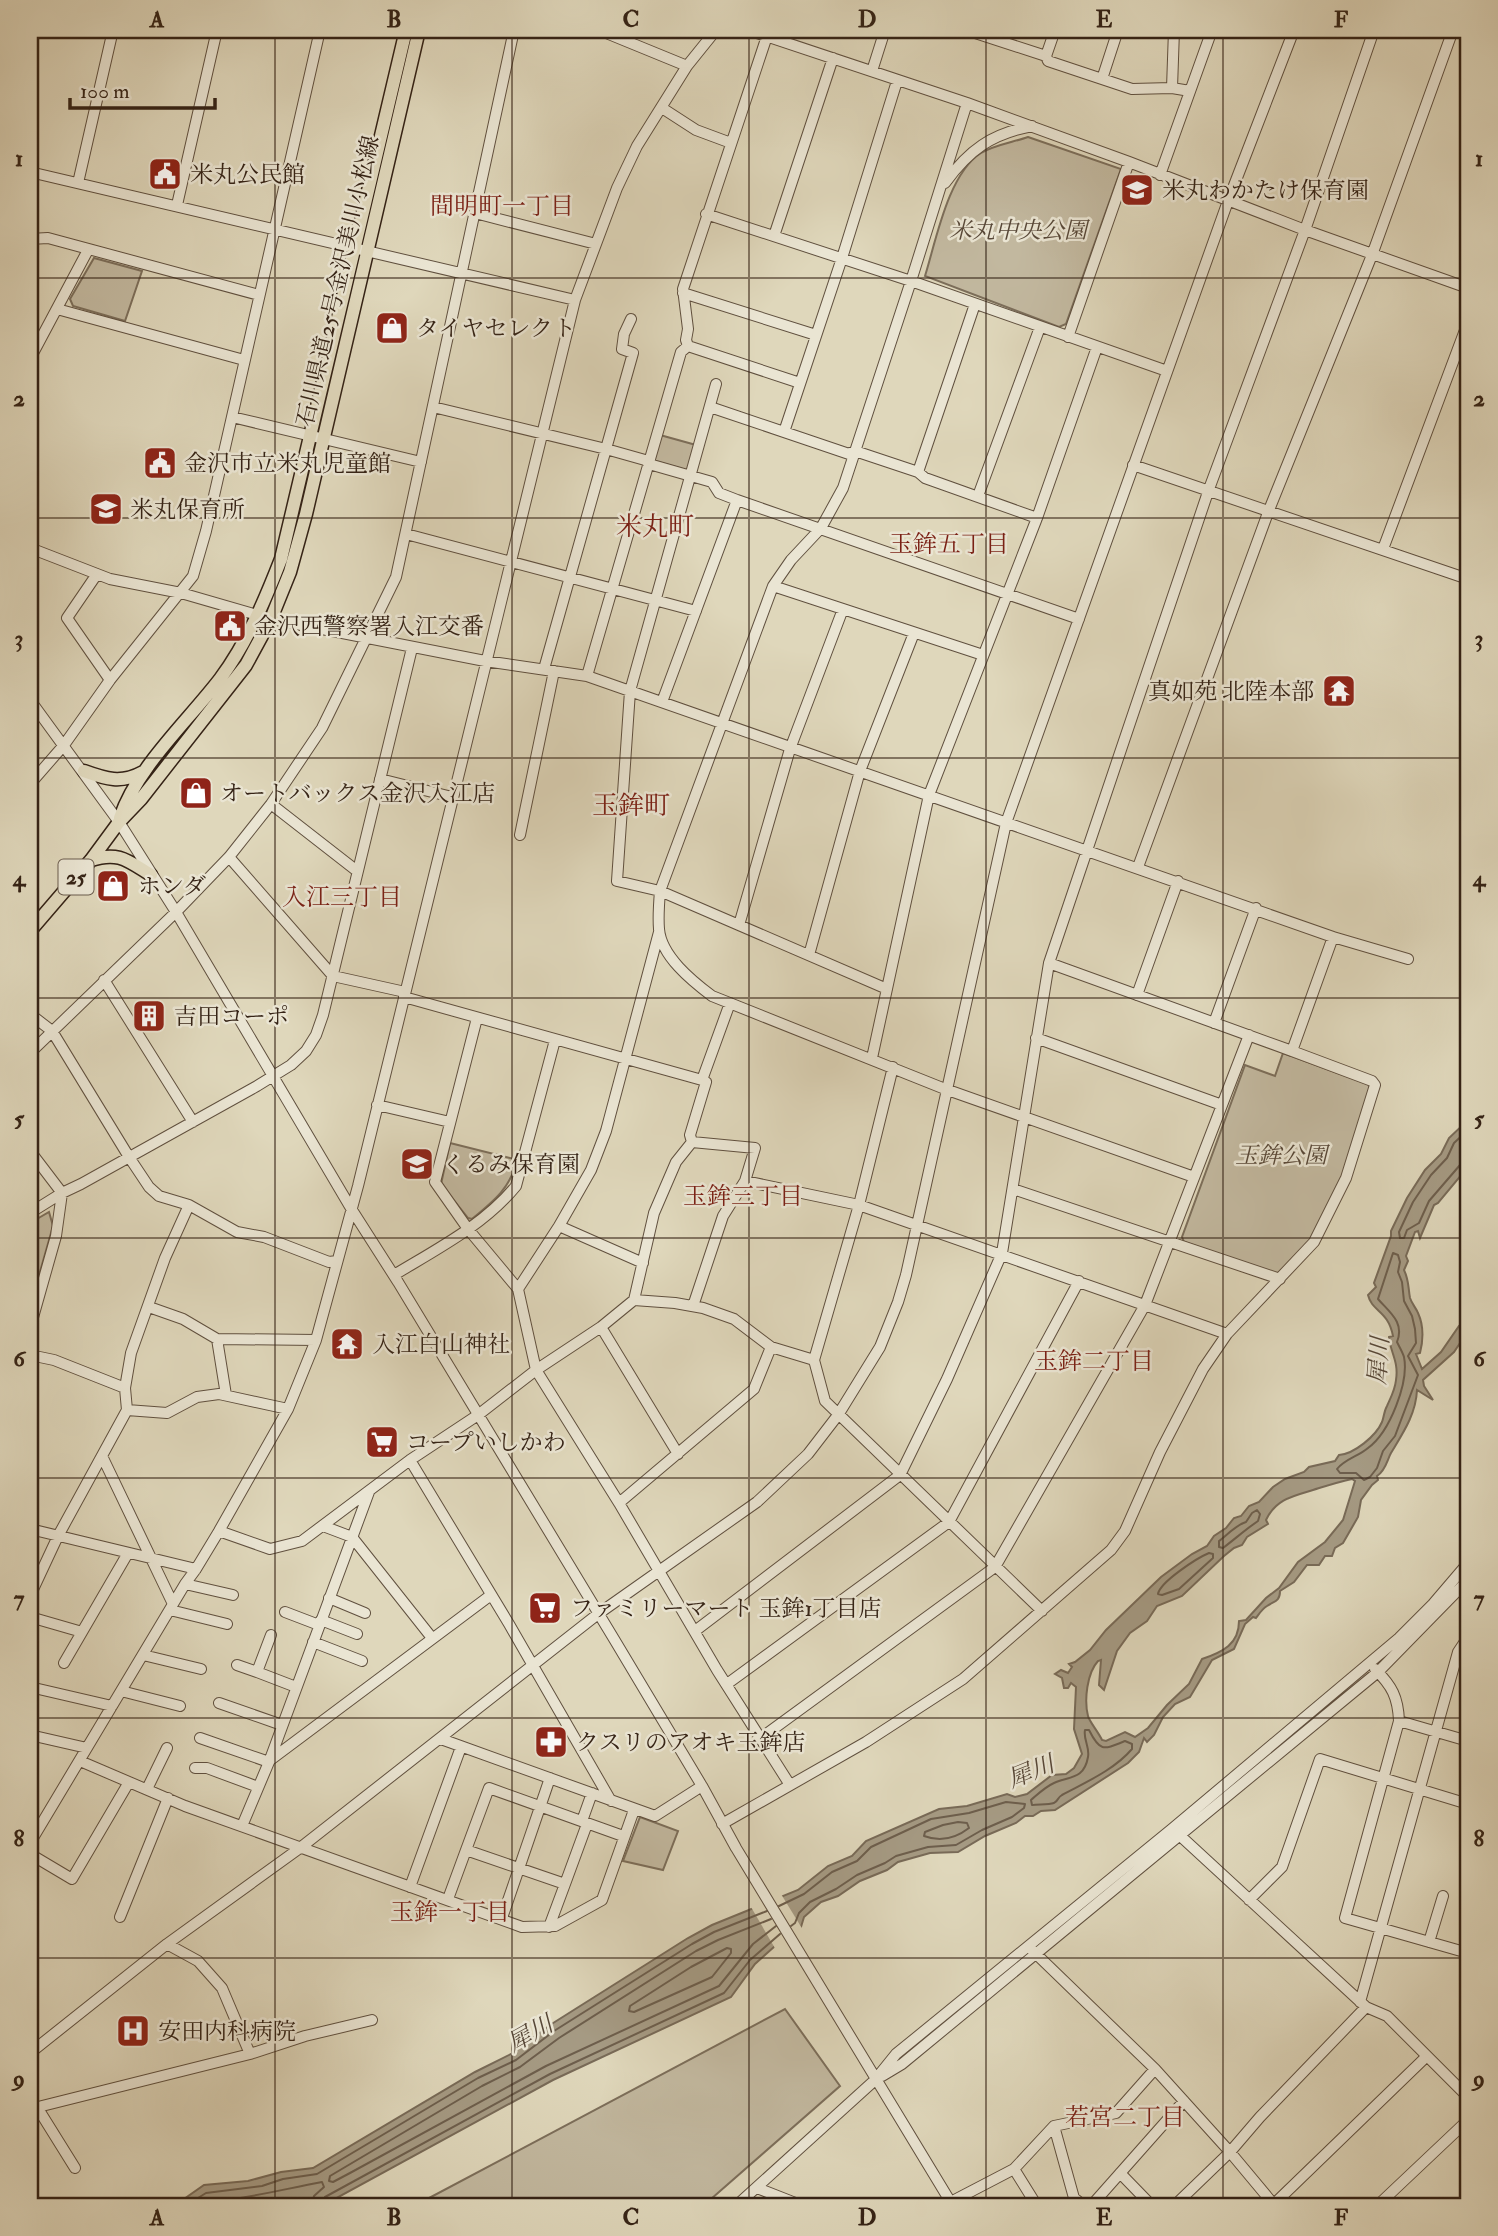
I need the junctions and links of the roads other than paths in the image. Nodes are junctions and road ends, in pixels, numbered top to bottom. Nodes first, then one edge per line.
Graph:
1 (113, 30) edge
2 (218, 30) edge
3 (320, 30) edge
4 (406, 30) edge
5 (419, 30) edge
6 (514, 30) edge
7 (599, 30) edge
8 (716, 30) edge
9 (748, 30) edge
10 (885, 30) edge
11 (966, 30) edge
12 (1055, 30) edge
13 (1118, 30) edge
14 (1174, 30) edge
15 (1212, 30) edge
16 (1294, 30) edge
17 (1374, 30) edge
18 (1453, 30) edge
19 (767, 36) junction
20 (1046, 56) junction
21 (833, 58) junction
22 (687, 66) junction
23 (872, 71) junction
24 (1102, 79) junction
25 (898, 80) junction
26 (1172, 88) junction
27 (1190, 91) junction
28 (967, 103) junction
29 (662, 108) junction
30 (1032, 126) junction
31 (731, 143) junction
32 (1129, 162) junction
33 (30, 172) edge
34 (1160, 175) junction
35 (78, 183) junction
36 (940, 190) junction
37 (1228, 201) junction
38 (177, 205) junction
39 (475, 213) junction
40 (706, 215) junction
41 (274, 229) junction
42 (1305, 230) junction
43 (774, 236) junction
44 (30, 239) edge
45 (596, 244) junction
46 (354, 249) junction
47 (88, 250) junction
48 (367, 253) junction
49 (1372, 255) junction
50 (842, 257) junction
51 (462, 275) junction
52 (911, 281) junction
53 (1468, 288) edge
54 (683, 293) junction
55 (259, 295) junction
56 (575, 300) junction
57 (975, 304) junction
58 (57, 309) junction
59 (631, 319) dead end
60 (1468, 322) edge
61 (1040, 327) junction
62 (30, 334) edge
63 (816, 335) junction
64 (1068, 337) junction
65 (38, 344) junction
66 (688, 346) junction
67 (1097, 348) junction
68 (30, 359) edge
69 (244, 360) junction
70 (1167, 370) junction
71 (800, 383) junction
72 (716, 384) dead end
73 (433, 407) junction
74 (710, 407) junction
75 (232, 416) junction
76 (784, 432) junction
77 (541, 433) junction
78 (316, 437) junction
79 (606, 449) junction
80 (855, 451) junction
81 (421, 462) junction
82 (649, 464) junction
83 (1133, 464) junction
84 (918, 471) junction
85 (690, 475) junction
86 (1209, 489) junction
87 (978, 496) junction
88 (737, 500) junction
89 (1269, 510) junction
90 (1037, 519) junction
91 (821, 528) junction
92 (407, 534) junction
93 (30, 548) edge
94 (1383, 549) junction
95 (509, 562) junction
96 (1468, 564) edge
97 (97, 574) junction
98 (570, 578) junction
99 (1466, 578) edge
100 (772, 586) junction
101 (613, 589) junction
102 (1007, 592) junction
103 (181, 593) junction
104 (655, 600) junction
105 (843, 609) junction
106 (696, 611) junction
107 (257, 616) junction
108 (271, 619) junction
109 (1079, 619) junction
110 (914, 633) junction
111 (367, 637) junction
112 (412, 648) junction
113 (983, 655) junction
114 (485, 662) junction
115 (549, 670) junction
116 (587, 676) junction
117 (110, 680) junction
118 (630, 691) junction
119 (30, 700) edge
120 (662, 702) junction
121 (722, 723) junction
122 (64, 745) junction
123 (790, 748) junction
124 (84, 771) junction
125 (859, 771) junction
126 (144, 772) junction
127 (380, 779) junction
128 (30, 784) edge
129 (929, 795) junction
130 (452, 797) junction
131 (271, 804) junction
132 (119, 822) junction
133 (1006, 823) junction
134 (520, 835) dead end
135 (1088, 850) junction
136 (229, 857) junction
137 (91, 860) junction
138 (1138, 867) junction
139 (357, 871) junction
140 (152, 875) junction
141 (1178, 881) junction
142 (660, 891) junction
143 (1256, 908) junction
144 (176, 912) junction
145 (739, 925) junction
146 (30, 931) edge
147 (659, 932) junction
148 (1333, 937) junction
149 (809, 956) junction
150 (1408, 959) dead end
151 (1049, 963) junction
152 (333, 975) junction
153 (104, 980) junction
154 (887, 989) junction
155 (404, 995) junction
156 (1136, 995) junction
157 (730, 1003) junction
158 (30, 1014) edge
159 (477, 1018) junction
160 (1214, 1023) junction
161 (52, 1031) junction
162 (1249, 1035) junction
163 (1036, 1038) junction
164 (555, 1040) junction
165 (1292, 1051) junction
166 (30, 1054) edge
167 (872, 1058) junction
168 (624, 1059) junction
169 (893, 1066) junction
170 (275, 1076) junction
171 (702, 1080) junction
172 (945, 1089) junction
173 (377, 1105) junction
174 (1222, 1105) junction
175 (1025, 1116) junction
176 (193, 1122) junction
177 (450, 1122) junction
178 (692, 1142) junction
179 (30, 1151) edge
180 (129, 1157) junction
181 (1194, 1177) junction
182 (744, 1181) junction
183 (1013, 1189) junction
184 (62, 1193) junction
185 (190, 1205) junction
186 (859, 1205) junction
187 (352, 1210) junction
188 (30, 1213) edge
189 (918, 1224) junction
190 (559, 1226) junction
191 (468, 1228) junction
192 (1168, 1242) junction
193 (1002, 1253) junction
194 (337, 1261) junction
195 (643, 1263) junction
196 (394, 1275) junction
197 (1280, 1279) junction
198 (1079, 1281) junction
199 (518, 1289) junction
200 (634, 1300) junction
201 (1144, 1305) junction
202 (693, 1306) junction
203 (149, 1307) junction
204 (601, 1326) junction
205 (30, 1328) edge
206 (1227, 1335) junction
207 (217, 1339) junction
208 (316, 1340) junction
209 (771, 1347) junction
210 (30, 1355) edge
211 (814, 1360) junction
212 (536, 1370) junction
213 (125, 1388) junction
214 (226, 1395) junction
215 (288, 1409) junction
216 (127, 1410) junction
217 (478, 1415) junction
218 (838, 1415) junction
219 (678, 1454) junction
220 (102, 1456) junction
221 (410, 1460) junction
222 (900, 1475) junction
223 (369, 1492) junction
224 (619, 1503) junction
225 (949, 1522) junction
226 (323, 1526) junction
227 (30, 1529) edge
228 (219, 1531) junction
229 (58, 1536) junction
230 (352, 1537) junction
231 (128, 1553) junction
232 (150, 1557) junction
233 (1468, 1563) edge
234 (996, 1567) junction
235 (196, 1569) junction
236 (660, 1572) junction
237 (1468, 1580) edge
238 (185, 1584) junction
239 (233, 1594) dead end
240 (491, 1595) junction
241 (30, 1596) edge
242 (329, 1598) junction
243 (172, 1607) junction
244 (1042, 1611) junction
245 (285, 1612) dead end
246 (365, 1613) dead end
247 (598, 1614) junction
248 (30, 1617) edge
249 (320, 1622) junction
250 (227, 1624) dead end
251 (695, 1631) junction
252 (82, 1632) junction
253 (357, 1634) dead end
254 (271, 1635) dead end
255 (1468, 1637) edge
256 (432, 1638) junction
257 (313, 1642) junction
258 (143, 1655) junction
259 (362, 1661) dead end
260 (64, 1662) dead end
261 (1370, 1664) junction
262 (237, 1665) dead end
263 (532, 1666) junction
264 (201, 1669) dead end
265 (257, 1672) junction
266 (1378, 1672) junction
267 (727, 1684) junction
268 (30, 1686) edge
269 (296, 1688) junction
270 (121, 1691) junction
271 (219, 1703) dead end
272 (112, 1706) junction
273 (180, 1706) dead end
274 (1399, 1721) junction
275 (282, 1725) junction
276 (1436, 1731) junction
277 (30, 1735) edge
278 (200, 1738) dead end
279 (761, 1738) junction
280 (441, 1739) junction
281 (1468, 1741) edge
282 (461, 1747) junction
283 (87, 1748) junction
284 (167, 1748) dead end
285 (80, 1760) junction
286 (269, 1762) junction
287 (195, 1768) dead end
288 (1384, 1777) junction
289 (550, 1778) junction
290 (129, 1782) junction
291 (790, 1785) junction
292 (702, 1786) junction
293 (258, 1787) junction
294 (1420, 1788) junction
295 (147, 1789) junction
296 (592, 1793) junction
297 (168, 1798) junction
298 (611, 1801) junction
299 (1468, 1804) edge
300 (540, 1807) junction
301 (634, 1810) junction
302 (584, 1823) junction
303 (722, 1824) junction
304 (242, 1826) junction
305 (1176, 1832) junction
306 (623, 1836) junction
307 (31, 1838) edge
308 (300, 1848) junction
309 (466, 1850) junction
310 (30, 1854) edge
311 (519, 1868) junction
312 (565, 1884) junction
313 (410, 1887) junction
314 (1443, 1896) dead end
315 (448, 1899) junction
316 (1250, 1900) junction
317 (120, 1917) dead end
318 (502, 1918) junction
319 (549, 1927) junction
320 (1382, 1930) junction
321 (1429, 1942) junction
322 (167, 1944) junction
323 (1032, 1951) junction
324 (1468, 1953) edge
325 (1363, 2005) junction
326 (372, 2020) dead end
327 (30, 2053) edge
328 (250, 2054) junction
329 (1427, 2056) junction
330 (1155, 2069) junction
331 (876, 2080) junction
332 (1468, 2097) edge
333 (1184, 2101) junction
334 (33, 2108) edge
335 (1468, 2120) edge
336 (1054, 2126) junction
337 (1230, 2152) junction
338 (75, 2168) dead end
339 (1014, 2169) junction
340 (1120, 2173) junction
341 (757, 2188) junction
342 (948, 2205) edge
343 (736, 2206) edge
344 (803, 2206) edge
345 (1037, 2206) edge
346 (1084, 2206) edge
347 (1091, 2206) edge
348 (1152, 2206) edge
349 (1174, 2206) edge
350 (1273, 2206) edge
351 (1377, 2206) edge

1 - 35 street
2 - 38 street
3 - 41 street
4 - 46 main road, 石川県道25号金沢美川小松線 / 25
5 - 48 main road, 石川県道25号金沢美川小松線 / 25
6 - 39 street
7 - 22 street
8 - 22 street
9 - 19 street
10 - 23 street
11 - 20 street
12 - 20 street
13 - 24 street
14 - 26 street
15 - 27 street
16 - 37 street
17 - 42 street
18 - 49 street
19 - 21 street
19 - 31 street
20 - 24 street
21 - 23 street
21 - 43 street
22 - 29 street
23 - 25 street
24 - 26 street
25 - 28 street
25 - 50 street
26 - 27 street
27 - 34 street
28 - 30 street
28 - 36 street
29 - 31 street
29 - 45 street
30 - 32 street
30 - 36 street
31 - 40 street
32 - 34 street
32 - 64 street
33 - 35 street
34 - 37 street
35 - 38 street
36 - 52 street
37 - 42 street
37 - 70 street
38 - 41 street
39 - 45 street
39 - 51 street
40 - 43 street
40 - 54 street
41 - 46 street
41 - 55 street
42 - 49 street
42 - 86 street
43 - 50 street
44 - 47 street
45 - 56 street
46 - 48 street
46 - 78 main road, 石川県道25号金沢美川小松線 / 25
47 - 55 street
47 - 58 street
48 - 51 street
48 - 78 main road, 石川県道25号金沢美川小松線 / 25
49 - 53 street
49 - 89 street
50 - 52 street
50 - 63 street
51 - 56 street
51 - 73 street
52 - 57 street
52 - 80 street
54 - 63 street
54 - 66 street
55 - 69 street
56 - 77 street
57 - 61 street
57 - 84 street
58 - 65 street
58 - 69 street
59 - 79 street
60 - 94 street
61 - 64 street
61 - 87 street
62 - 65 street
63 - 71 street
64 - 67 street
65 - 68 street
66 - 71 street
66 - 82 street
67 - 70 street
67 - 90 street
69 - 75 street
70 - 83 street
71 - 76 street
72 - 74 street
73 - 77 street
73 - 81 street
74 - 76 street
74 - 85 street
75 - 78 street
75 - 103 street
76 - 80 street
77 - 79 street
77 - 95 street
78 - 81 street
78 - 107 main road, 石川県道25号金沢美川小松線 / 25
78 - 108 main road, 石川県道25号金沢美川小松線 / 25
79 - 82 street
79 - 98 street
80 - 84 street
80 - 91 street
81 - 92 street
82 - 85 street
82 - 101 street
83 - 86 street
83 - 109 street
84 - 87 street
85 - 88 street
85 - 104 street
86 - 89 street
86 - 135 street
87 - 90 street
88 - 91 street
88 - 106 street
89 - 94 street
89 - 138 street
90 - 102 street
91 - 100 street
91 - 102 street
92 - 95 street
92 - 111 street
93 - 97 street
94 - 99 street
95 - 98 street
95 - 114 street
96 - 99 street
97 - 103 street
97 - 117 street
98 - 101 street
98 - 115 street
100 - 105 street
100 - 121 street
101 - 104 street
101 - 116 street
102 - 109 street
102 - 113 street
103 - 107 street
103 - 117 street
104 - 106 street
104 - 118 street
105 - 110 street
105 - 123 street
106 - 120 street
107 - 108 street
107 - 126 main road, 石川県道25号金沢美川小松線 / 25
108 - 111 street
108 - 132 main road, 石川県道25号金沢美川小松線 / 25
109 - 133 street
110 - 113 street
110 - 125 street
111 - 112 street
111 - 131 street
112 - 114 street
112 - 127 street
113 - 129 street
114 - 115 street
114 - 130 street
115 - 116 street
115 - 134 street
116 - 118 street
117 - 122 street
118 - 120 street
118 - 142 street
119 - 122 street
120 - 121 street
121 - 123 street
121 - 142 street
122 - 124 street
122 - 128 street
123 - 125 street
123 - 145 street
124 - 126 main road
124 - 132 street
125 - 129 street
125 - 149 street
126 - 132 main road, 石川県道25号金沢美川小松線 / 25
127 - 130 street
127 - 139 street
129 - 133 street
129 - 154 street
130 - 155 street
131 - 136 street
131 - 139 street
132 - 137 main road, 石川県道25号金沢美川小松線 / 25
132 - 140 street
133 - 135 street
133 - 172 street
135 - 138 street
135 - 151 street
136 - 144 street
136 - 152 street
137 - 140 main road
137 - 146 main road, 石川県道25号金沢美川小松線 / 25
138 - 141 street
139 - 152 street
140 - 144 street
141 - 143 street
141 - 156 street
142 - 145 street
142 - 147 street
143 - 148 street
143 - 160 street
144 - 153 street
144 - 170 street
145 - 149 street
147 - 157 street
147 - 168 street
148 - 150 street
148 - 165 street
149 - 154 street
151 - 156 street
151 - 163 street
152 - 155 street
152 - 170 street
153 - 161 street
153 - 176 street
154 - 167 street
155 - 159 street
155 - 173 street
156 - 160 street
157 - 167 street
157 - 171 street
158 - 161 street
159 - 164 street
159 - 177 street
160 - 162 street
161 - 166 street
161 - 180 street
162 - 165 street
162 - 174 street
163 - 174 street
163 - 175 street
164 - 168 street
164 - 191 street
165 - 197 street
167 - 169 street
168 - 171 street
168 - 190 street
169 - 172 street
169 - 186 street
170 - 176 street
170 - 187 street
171 - 178 street
172 - 175 street
172 - 189 street
173 - 177 street
173 - 187 street
174 - 181 street
175 - 181 street
175 - 183 street
176 - 180 street
177 - 191 street
178 - 182 street
178 - 195 street
179 - 184 street
180 - 184 street
180 - 185 street
181 - 192 street
182 - 186 street
182 - 202 street
183 - 192 street
183 - 193 street
184 - 188 street
184 - 205 street
185 - 194 street
185 - 203 street
186 - 189 street
186 - 211 street
187 - 194 street
187 - 196 street
189 - 193 street
189 - 218 street
190 - 195 street
190 - 199 street
191 - 196 street
191 - 199 street
192 - 197 street
192 - 201 street
193 - 198 street
193 - 222 street
194 - 208 street
195 - 200 street
196 - 217 street
197 - 206 street
198 - 201 street
198 - 225 street
199 - 212 street
200 - 202 street
200 - 204 street
201 - 206 street
201 - 234 street
202 - 209 street
203 - 207 street
203 - 213 street
204 - 212 street
204 - 219 street
206 - 244 street
207 - 208 street
207 - 214 street
208 - 215 street
209 - 211 street
209 - 219 street
210 - 213 street
211 - 218 street
212 - 217 street
212 - 224 street
213 - 216 street
214 - 215 street
214 - 216 street
215 - 228 street
216 - 220 street
217 - 221 street
217 - 247 street
218 - 222 street
218 - 236 street
219 - 224 street
220 - 229 street
220 - 232 street
221 - 223 street
221 - 240 street
222 - 225 street
222 - 251 street
223 - 226 street
223 - 230 street
224 - 236 street
225 - 234 street
225 - 267 street
226 - 228 street
226 - 230 street
227 - 229 street
228 - 235 street
229 - 231 street
229 - 241 street
230 - 242 street
230 - 256 street
231 - 232 street
231 - 252 street
232 - 235 street
232 - 243 street
233 - 261 street
234 - 244 street
234 - 279 street
235 - 238 street
236 - 247 street
236 - 251 street
237 - 266 street
238 - 239 street
238 - 243 street
240 - 256 street
240 - 263 street
242 - 246 street
242 - 249 street
243 - 250 street
243 - 258 street
244 - 291 street
245 - 249 street
247 - 263 street
247 - 292 street
248 - 252 street
249 - 253 street
249 - 257 street
251 - 267 street
252 - 260 street
254 - 265 street
255 - 276 street
256 - 286 street
257 - 259 street
257 - 269 street
258 - 264 street
258 - 270 street
261 - 266 street
261 - 305 street
262 - 265 street
263 - 280 street
263 - 298 street
265 - 269 street
266 - 274 street
266 - 305 street
267 - 279 street
268 - 272 street
269 - 275 street
270 - 272 street
270 - 273 street
271 - 275 street
272 - 283 street
274 - 276 street
274 - 288 street
275 - 286 street
276 - 281 street
276 - 294 street
277 - 283 street
278 - 286 street
279 - 291 street
280 - 282 street
280 - 308 street
282 - 289 street
282 - 313 street
283 - 285 street
284 - 295 street
285 - 290 street
285 - 307 street
286 - 293 street
287 - 293 street
288 - 294 street
288 - 316 street
288 - 320 street
289 - 296 street
289 - 300 street
290 - 295 street
290 - 310 street
291 - 303 street
292 - 301 street
292 - 303 street
293 - 304 street
294 - 299 street
294 - 320 street
295 - 297 street
296 - 298 street
296 - 302 street
297 - 304 street
297 - 317 street
298 - 301 street
300 - 302 street
300 - 309 street
300 - 311 street
301 - 306 street
302 - 306 street
302 - 312 street
303 - 331 street
304 - 308 street
305 - 316 street
305 - 323 street
306 - 319 street
308 - 313 street
308 - 322 street
309 - 311 street
309 - 315 street
311 - 312 street
311 - 318 street
312 - 319 street
313 - 315 street
314 - 321 street
315 - 318 street
316 - 325 street
318 - 319 street
320 - 321 street
320 - 325 street
321 - 324 street
322 - 327 street
322 - 328 street
323 - 330 street
323 - 331 street
325 - 329 street
325 - 337 street
326 - 328 street
328 - 334 street
329 - 332 street
329 - 350 street
330 - 333 street
330 - 336 street
331 - 341 street
331 - 342 street
333 - 337 street
333 - 340 street
334 - 338 street
335 - 351 street
336 - 339 street
336 - 346 street
337 - 349 street
337 - 350 street
339 - 342 street
339 - 345 street
340 - 347 street
340 - 348 street
341 - 343 street
341 - 344 street

